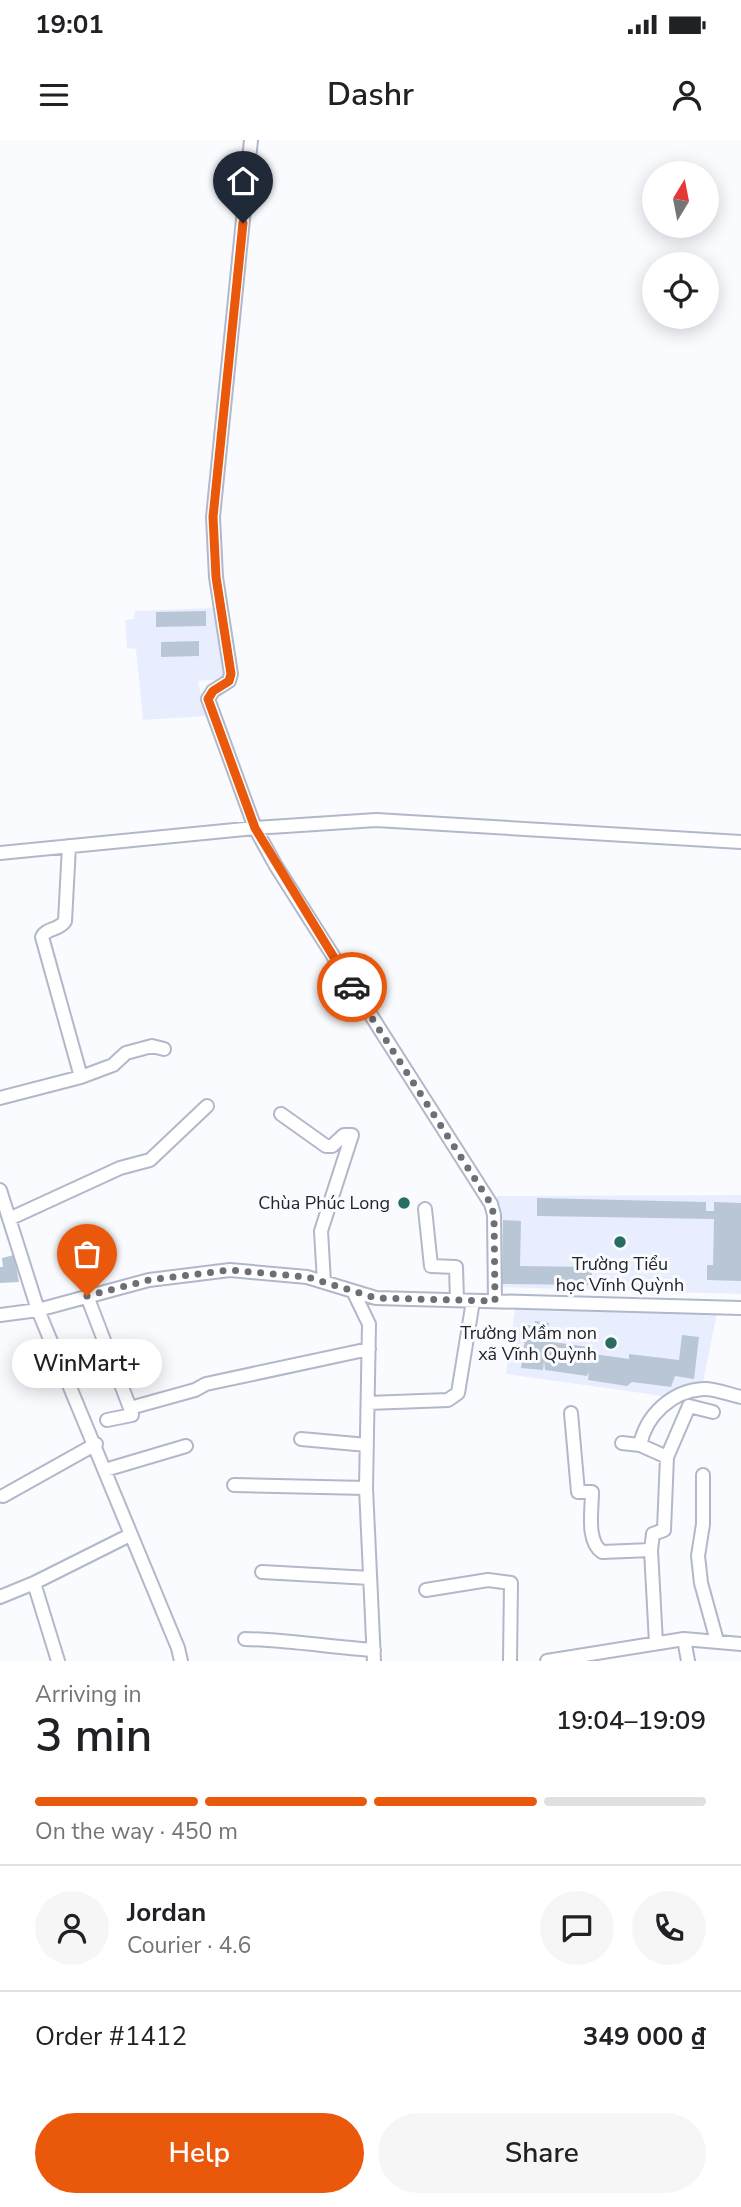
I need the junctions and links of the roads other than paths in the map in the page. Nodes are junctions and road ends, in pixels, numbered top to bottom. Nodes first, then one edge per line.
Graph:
1 (251, 140) edge
2 (255, 828) junction
3 (741, 842) edge
4 (69, 846) junction
5 (0, 853) edge
6 (164, 1049) dead end
7 (81, 1077) junction
8 (0, 1098) edge
9 (207, 1106) dead end
10 (281, 1114) dead end
11 (0, 1190) edge
12 (425, 1209) dead end
13 (9, 1219) junction
14 (324, 1282) junction
15 (353, 1291) junction
16 (87, 1296) junction
17 (457, 1300) junction
18 (473, 1301) junction
19 (495, 1301) junction
20 (741, 1308) edge
21 (38, 1310) junction
22 (0, 1315) edge
23 (369, 1349) junction
24 (741, 1397) edge
25 (368, 1403) junction
26 (130, 1408) junction
27 (713, 1412) dead end
28 (571, 1413) dead end
29 (107, 1420) dead end
30 (301, 1439) dead end
31 (622, 1443) dead end
32 (96, 1444) junction
33 (367, 1445) junction
34 (640, 1445) junction
35 (186, 1446) dead end
36 (667, 1457) junction
37 (105, 1470) junction
38 (703, 1475) dead end
39 (234, 1485) dead end
40 (366, 1488) junction
41 (3, 1496) dead end
42 (130, 1535) junction
43 (651, 1550) junction
44 (262, 1572) dead end
45 (370, 1578) junction
46 (34, 1583) junction
47 (426, 1590) dead end
48 (0, 1597) edge
49 (245, 1639) dead end
50 (684, 1639) junction
51 (717, 1641) junction
52 (656, 1643) junction
53 (741, 1644) edge
54 (374, 1655) edge
55 (58, 1661) edge
56 (181, 1661) edge
57 (510, 1661) edge
58 (547, 1661) edge
59 (688, 1661) edge

1 - 2 street
2 - 3 street
2 - 4 street
2 - 19 street
4 - 5 street
4 - 7 street
6 - 7 street
7 - 8 street
9 - 13 street
10 - 14 street
11 - 13 street
12 - 17 street
13 - 21 street
14 - 15 street
14 - 16 street
15 - 17 street
15 - 23 street
16 - 21 street
16 - 26 street
17 - 18 street
18 - 19 street
18 - 25 street
19 - 20 street
21 - 22 street
21 - 32 street
23 - 25 street
23 - 26 street
24 - 34 street
25 - 33 street
26 - 29 street
27 - 36 street
28 - 43 street
30 - 33 street
31 - 34 street
32 - 37 street
32 - 41 street
33 - 40 street
34 - 36 street
35 - 37 street
36 - 43 street
37 - 42 street
38 - 51 street
39 - 40 street
40 - 45 street
42 - 46 street
42 - 56 street
43 - 52 street
44 - 45 street
45 - 54 street
46 - 48 street
46 - 55 street
47 - 57 street
49 - 54 street
50 - 51 street
50 - 52 street
50 - 59 street
51 - 53 street
52 - 58 street

